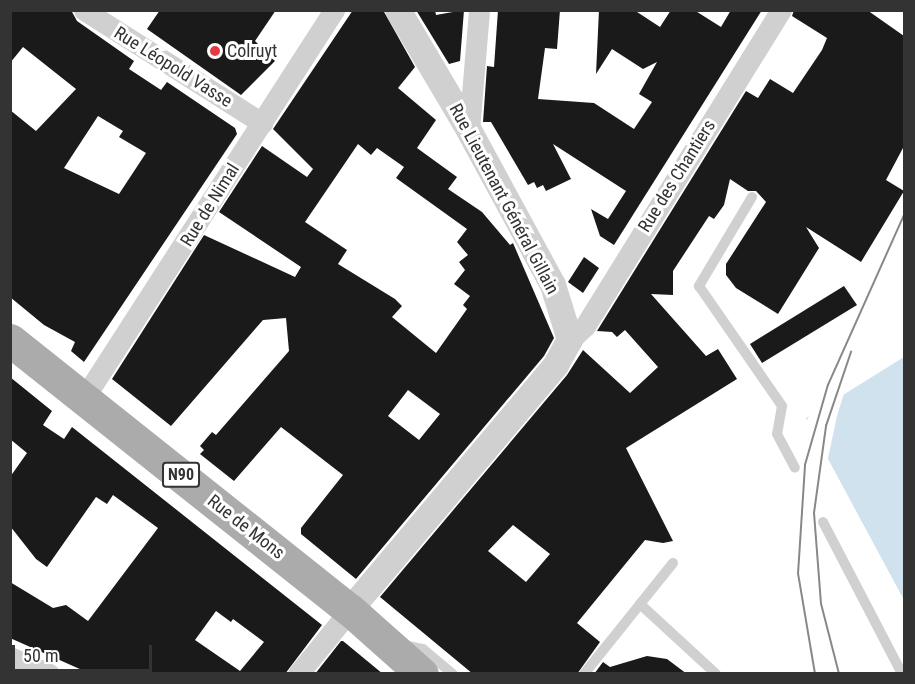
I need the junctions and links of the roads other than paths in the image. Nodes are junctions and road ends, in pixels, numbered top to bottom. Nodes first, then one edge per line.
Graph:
1 (84, 10) edge
2 (334, 10) edge
3 (398, 10) edge
4 (478, 10) edge
5 (781, 10) edge
6 (262, 123) junction
7 (469, 130) junction
8 (752, 197) dead end
9 (10, 340) edge
10 (570, 340) junction
11 (84, 399) junction
12 (795, 468) dead end
13 (823, 522) dead end
14 (673, 563) dead end
15 (640, 604) junction
16 (350, 610) junction
17 (391, 647) junction
18 (10, 657) edge
19 (49, 674) edge
20 (298, 674) edge
21 (422, 674) edge
22 (453, 674) edge
23 (584, 674) edge
24 (716, 674) edge
25 (902, 674) edge

1 - 6 street, Rue Léopold Vasse
2 - 6 street, Rue de Nimal
3 - 7 street, Rue Lieutenant Général Gillain
4 - 7 street
5 - 10 street, Rue des Chantiers
6 - 11 street, Rue de Nimal
7 - 10 street, Rue Lieutenant Général Gillain
8 - 12 lane
9 - 11 main road, Rue de Mons / N90
10 - 16 street
11 - 16 main road, Rue de Mons / N90
13 - 25 lane
14 - 15 lane
15 - 23 lane
15 - 24 lane
16 - 17 main road, Rue de Mons / N90
16 - 20 street
17 - 21 main road, Rue de Mons / N90
17 - 22 lane
18 - 19 street

